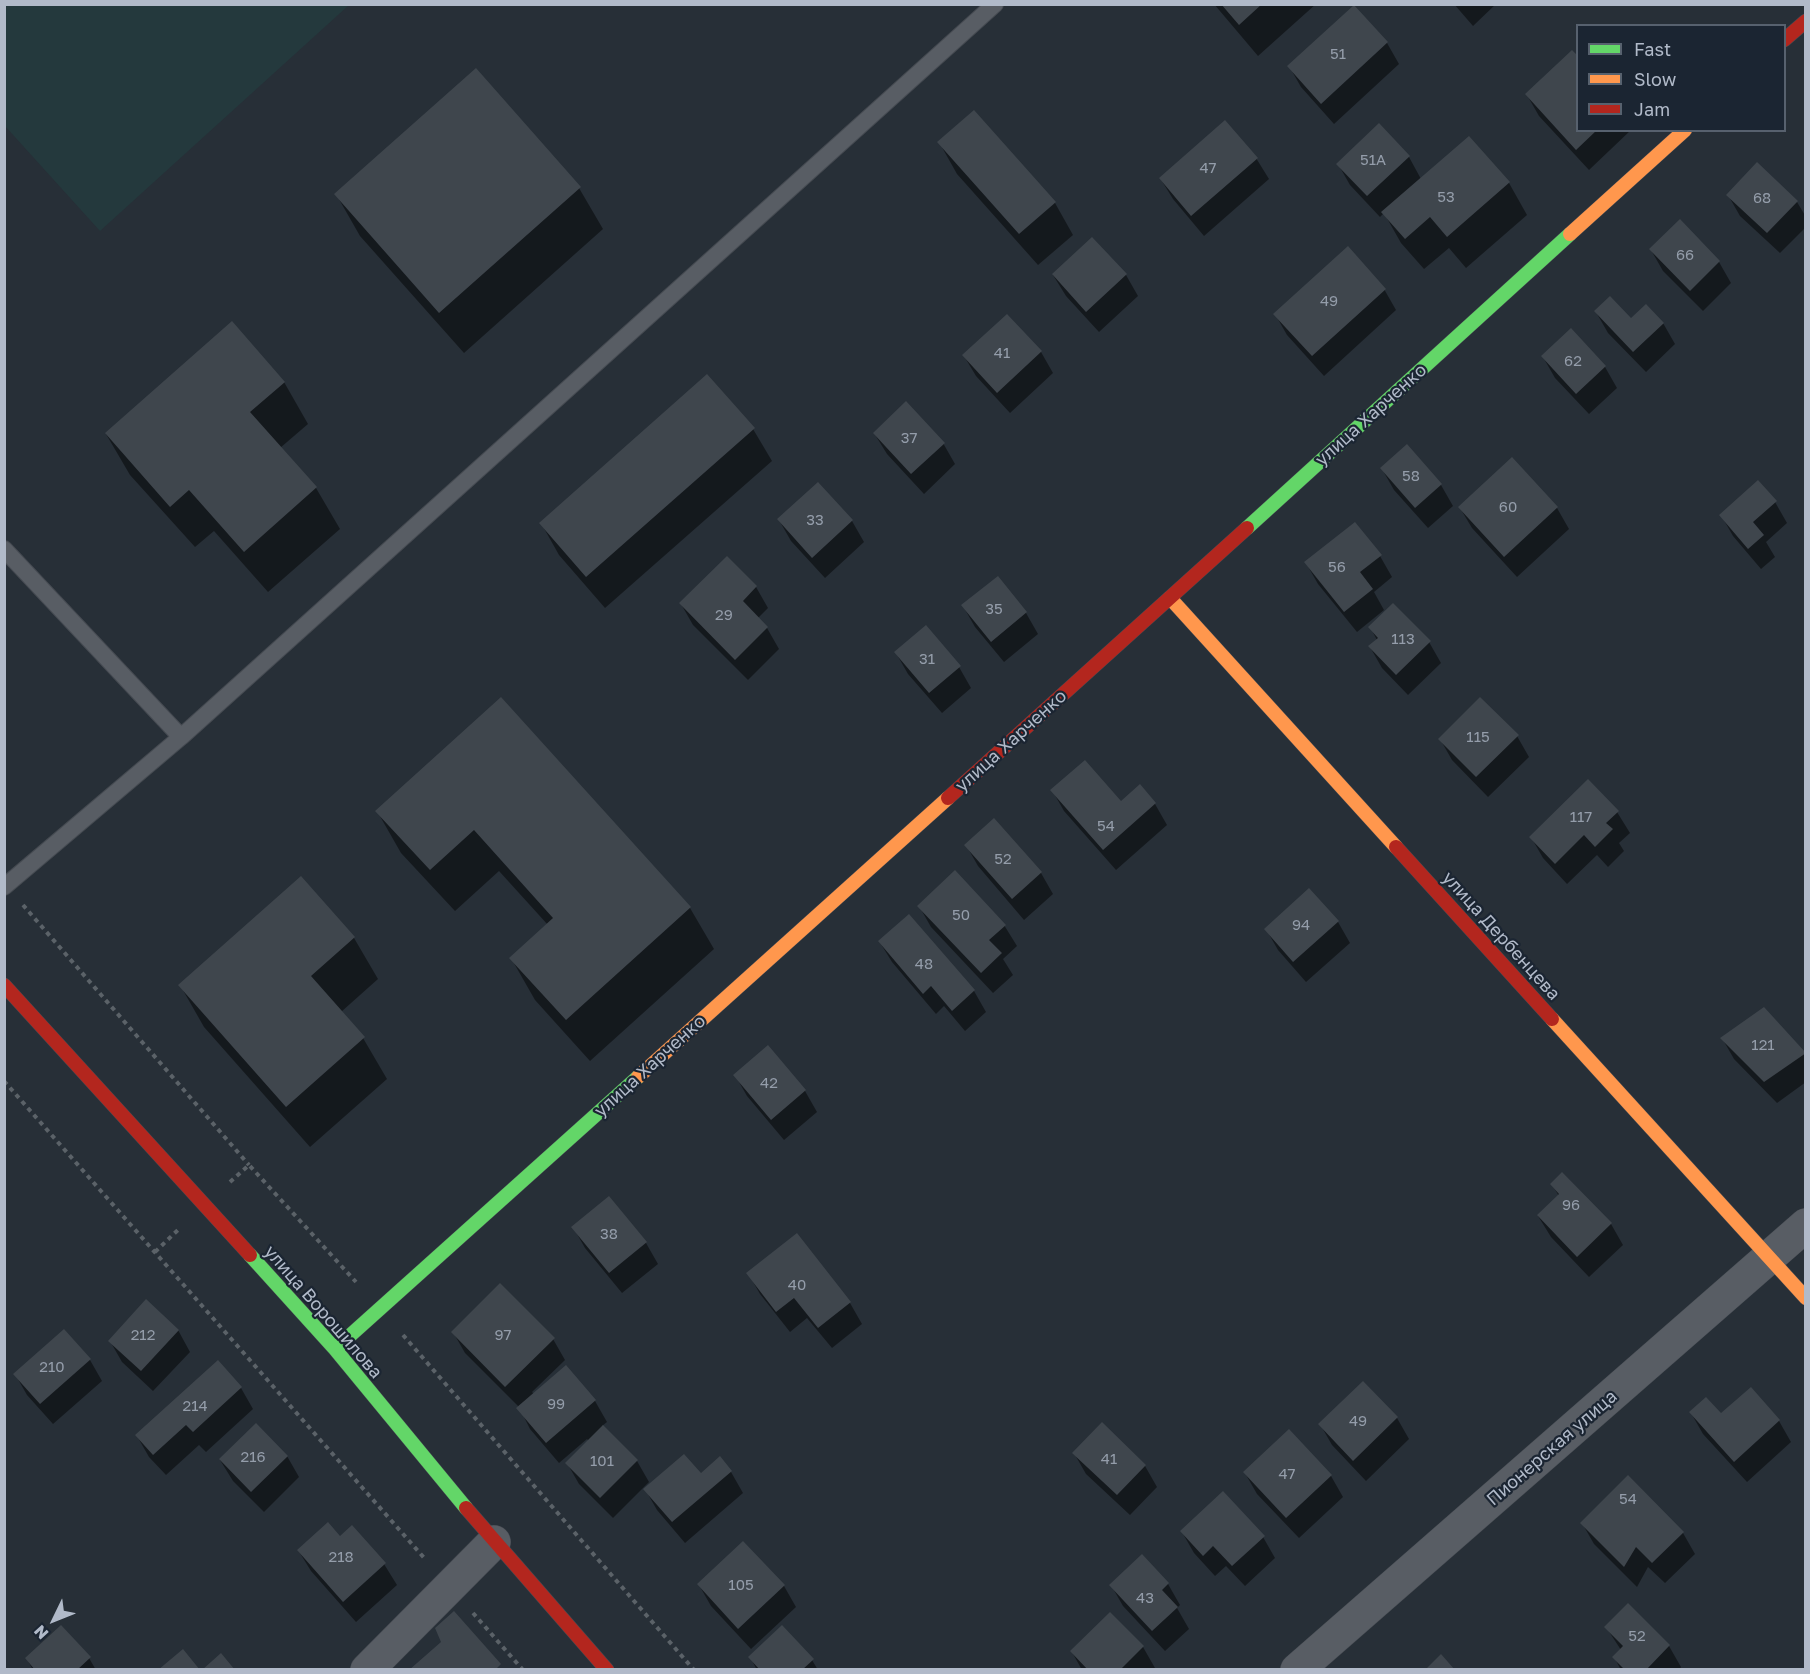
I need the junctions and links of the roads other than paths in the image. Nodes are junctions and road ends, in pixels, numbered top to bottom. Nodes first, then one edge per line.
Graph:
1 (995, 4) edge
2 (1806, 21) edge
3 (1786, 39) edge
4 (1683, 132) edge
5 (4, 549) edge
6 (1170, 598) junction
7 (181, 738) junction
8 (6, 886) edge
9 (4, 985) edge
10 (1806, 1225) edge
11 (1770, 1258) junction
12 (1806, 1298) edge
13 (335, 1349) junction
14 (494, 1542) junction
15 (366, 1670) edge
16 (607, 1670) edge
17 (1297, 1670) edge

1 - 7 lane
2 - 3 street
4 - 6 street, улица Харченко
5 - 7 lane
6 - 11 street, улица Дербенцева
6 - 13 street, улица Харченко
7 - 8 lane
9 - 13 street, улица Ворошилова
10 - 11 street, Пионерская улица
11 - 12 street, улица Дербенцева
11 - 17 street, Пионерская улица
13 - 14 street, улица Ворошилова
14 - 15 street
14 - 16 street, улица Ворошилова

